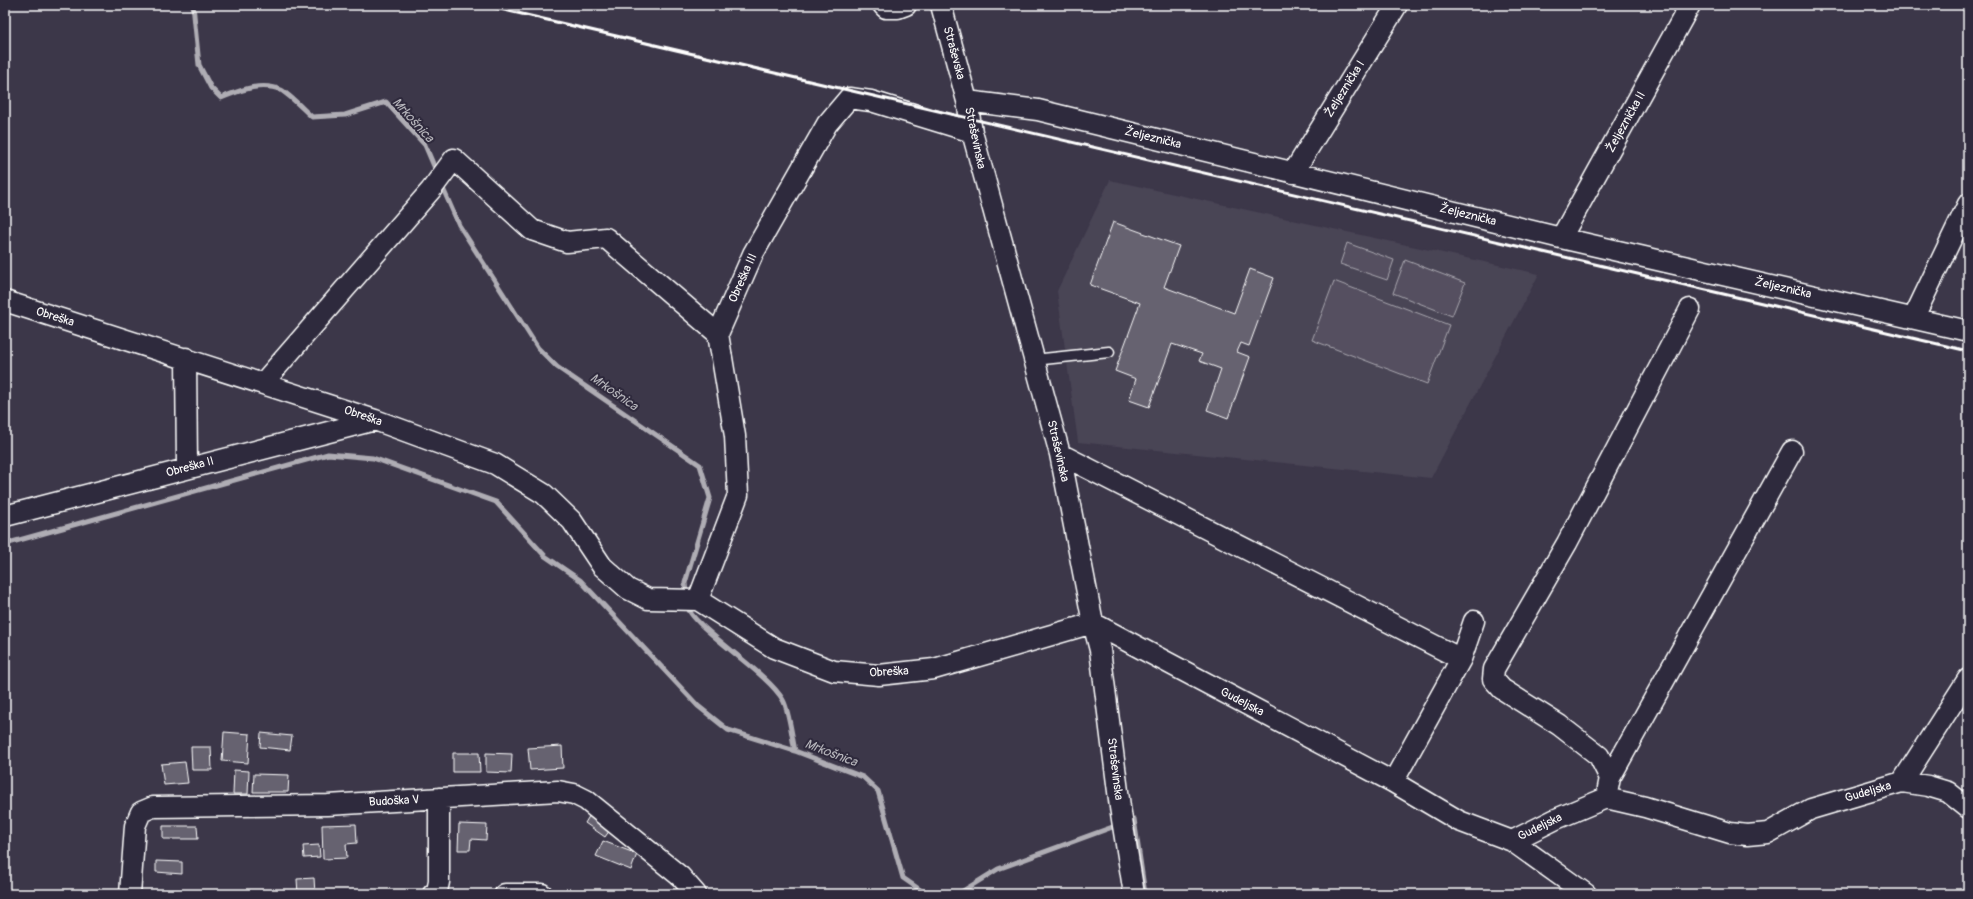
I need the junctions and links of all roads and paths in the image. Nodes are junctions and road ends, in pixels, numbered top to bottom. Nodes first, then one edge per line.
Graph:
1 (883, 5) edge
2 (906, 5) edge
3 (941, 5) edge
4 (1397, 5) edge
5 (1690, 5) edge
6 (967, 101) junction
7 (972, 132) junction
8 (1293, 173) junction
9 (1968, 204) edge
10 (1562, 238) junction
11 (5, 301) edge
12 (1690, 309) dead end
13 (1914, 317) junction
14 (1968, 330) edge
15 (718, 334) junction
16 (1109, 352) dead end
17 (186, 358) junction
18 (1034, 360) junction
19 (263, 383) junction
20 (375, 420) junction
21 (1792, 451) dead end
22 (1060, 454) junction
23 (187, 468) junction
24 (5, 516) edge
25 (698, 600) junction
26 (1474, 621) dead end
27 (1093, 623) junction
28 (1462, 659) junction
29 (1968, 679) edge
30 (1610, 778) junction
31 (1393, 782) junction
32 (1902, 782) junction
33 (439, 798) junction
34 (1606, 798) junction
35 (1968, 808) edge
36 (1512, 841) junction
37 (130, 894) edge
38 (433, 894) edge
39 (505, 894) edge
40 (542, 894) edge
41 (696, 894) edge
42 (1134, 894) edge
43 (1586, 894) edge

1 - 2 street
3 - 6 street, Straševska
4 - 8 street, Željeznička I
5 - 10 street, Željeznička II
6 - 7 street, Straševinska
6 - 8 street, Željeznička
7 - 15 street, Obreška III
7 - 18 street, Straševinska
8 - 10 street, Željeznička
9 - 13 street
10 - 13 street, Željeznička
11 - 17 street, Obreška
12 - 30 street
13 - 14 street, Željeznička
15 - 19 street
15 - 25 street
16 - 18 lane
17 - 19 street, Obreška
17 - 23 street
18 - 22 street, Straševinska
19 - 20 street, Obreška
20 - 23 street, Obreška II
20 - 25 street, Obreška
21 - 30 street
22 - 27 street, Straševinska
22 - 28 street
23 - 24 street, Obreška II
25 - 27 street, Obreška
26 - 28 street
27 - 31 street, Gudeljska
27 - 42 street, Straševinska
28 - 31 street
29 - 32 street
30 - 34 street
31 - 36 street, Gudeljska
32 - 34 street, Gudeljska
32 - 35 street, Gudeljska
33 - 37 street, Budoška V
33 - 38 street
33 - 41 street, Budoška V
34 - 36 street, Gudeljska
36 - 43 street
39 - 40 street

